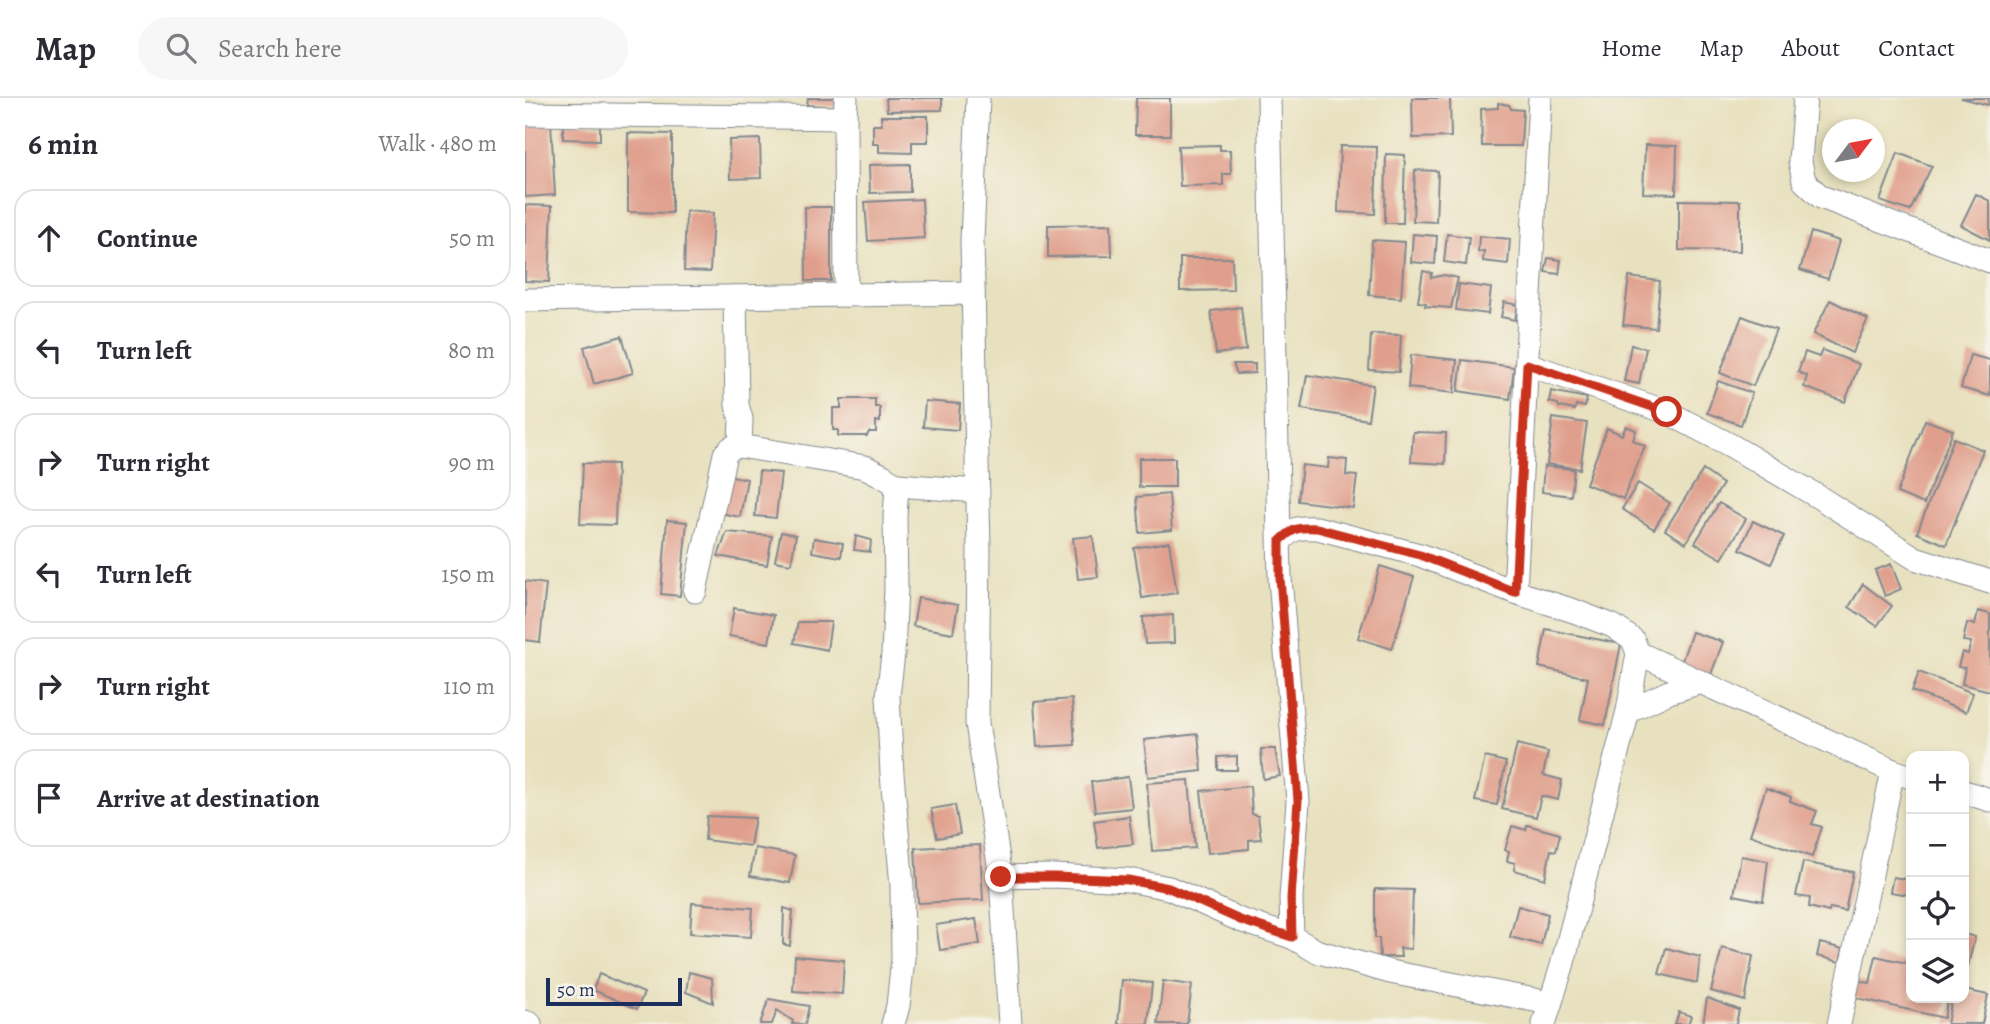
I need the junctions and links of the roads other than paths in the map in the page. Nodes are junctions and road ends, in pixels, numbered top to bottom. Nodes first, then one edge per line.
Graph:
1 (978, 98) edge
2 (1269, 98) edge
3 (1540, 98) edge
4 (1805, 98) edge
5 (845, 108) edge
6 (525, 114) edge
7 (1990, 261) edge
8 (973, 293) junction
9 (846, 295) junction
10 (735, 297) junction
11 (525, 300) edge
12 (1527, 364) junction
13 (740, 446) junction
14 (897, 485) junction
15 (978, 491) junction
16 (1280, 541) junction
17 (1990, 582) edge
18 (695, 591) dead end
19 (1515, 592) junction
20 (1638, 653) junction
21 (1700, 682) junction
22 (1628, 711) junction
23 (1902, 774) edge
24 (1969, 794) edge
25 (1990, 800) edge
26 (1001, 877) junction
27 (1292, 937) junction
28 (1547, 1014) edge
29 (893, 1024) edge
30 (1010, 1024) edge
31 (1839, 1024) edge

1 - 8 street
2 - 16 street
3 - 12 street
4 - 7 street
5 - 6 street
5 - 9 street
8 - 9 street
8 - 15 street
9 - 10 street
10 - 11 street
10 - 13 street
12 - 17 street
12 - 19 street
13 - 14 street
13 - 18 street
14 - 15 street
14 - 29 street
15 - 26 street
16 - 19 street
16 - 27 street
19 - 20 street
20 - 21 street
20 - 22 street
21 - 22 street
21 - 23 street
22 - 28 street
23 - 31 street
24 - 25 street
26 - 27 street
26 - 30 street
27 - 28 street

